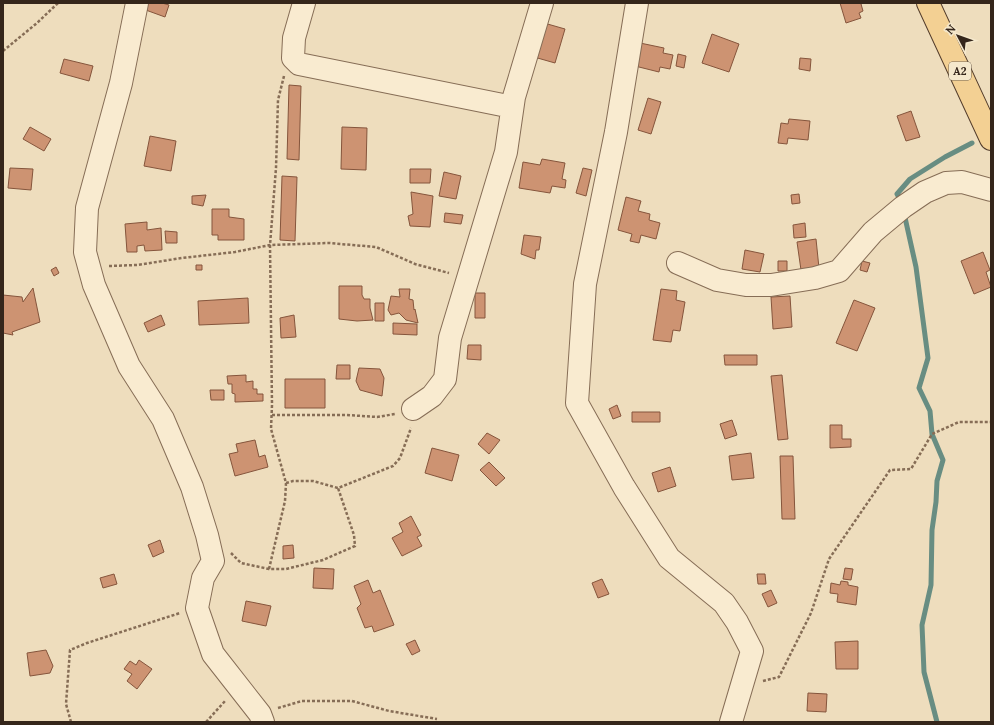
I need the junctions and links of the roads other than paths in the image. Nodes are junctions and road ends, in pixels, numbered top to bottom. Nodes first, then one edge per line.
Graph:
1 (137, 3) edge
2 (304, 3) edge
3 (542, 3) edge
4 (636, 3) edge
5 (928, 3) edge
6 (512, 107) junction
7 (991, 139) edge
8 (991, 190) edge
9 (678, 263) dead end
10 (413, 409) road end
11 (261, 718) edge
12 (731, 722) edge

1 - 11 street
2 - 6 street
3 - 6 street
4 - 12 street
5 - 7 main road, A2
6 - 10 street
8 - 9 street

